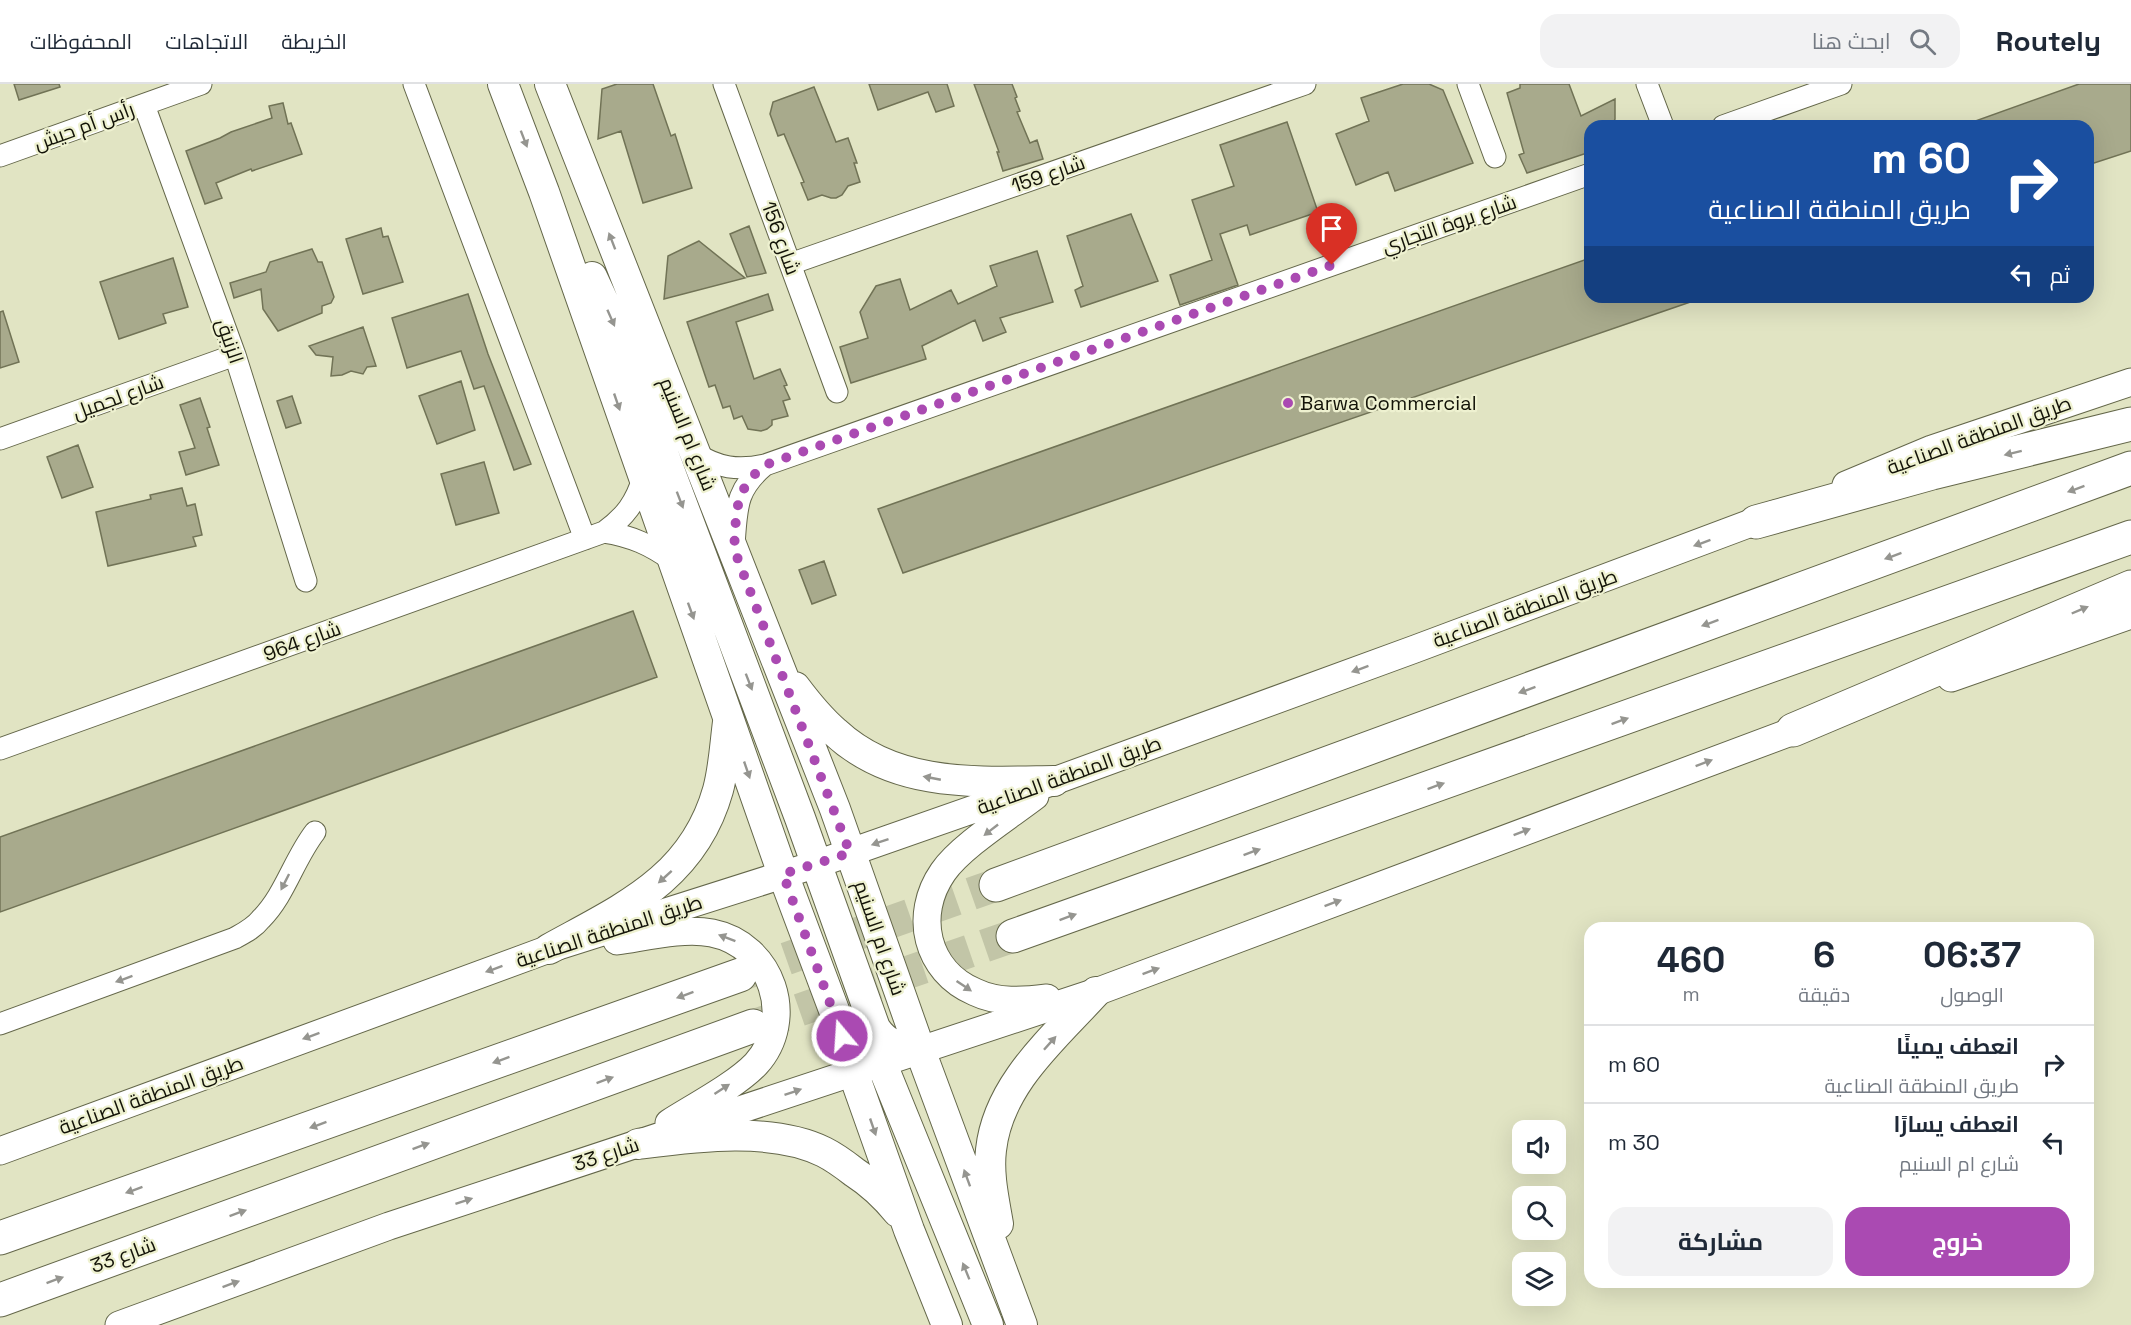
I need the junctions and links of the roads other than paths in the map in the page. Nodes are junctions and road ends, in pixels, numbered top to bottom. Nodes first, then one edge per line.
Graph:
1 (201, 84) edge
2 (414, 84) edge
3 (503, 84) edge
4 (550, 84) edge
5 (724, 84) edge
6 (1305, 84) edge
7 (1468, 84) edge
8 (1647, 84) edge
9 (1841, 84) edge
10 (144, 105) junction
11 (1661, 120) edge
12 (1740, 120) edge
13 (0, 156) edge
14 (1495, 157) dead end
15 (1584, 176) edge
16 (544, 192) junction
17 (790, 264) junction
18 (236, 356) junction
19 (2131, 382) edge
20 (837, 392) dead end
21 (2131, 424) edge
22 (0, 439) edge
23 (695, 453) junction
24 (765, 465) junction
25 (2131, 468) edge
26 (643, 478) junction
27 (1756, 522) junction
28 (595, 536) junction
29 (2131, 537) edge
30 (734, 549) junction
31 (673, 561) junction
32 (306, 581) dead end
33 (2131, 587) edge
34 (2131, 615) edge
35 (778, 668) junction
36 (728, 714) junction
37 (1793, 730) junction
38 (0, 749) edge
39 (1054, 781) junction
40 (315, 832) dead end
41 (850, 853) junction
42 (817, 864) junction
43 (783, 874) junction
44 (996, 885) tunnel mouth
45 (1013, 936) tunnel mouth
46 (549, 949) junction
47 (740, 975) tunnel mouth
48 (1096, 992) junction
49 (0, 1024) edge
50 (753, 1026) tunnel mouth
51 (920, 1050) junction
52 (881, 1063) junction
53 (853, 1072) junction
54 (13, 1142) edge
55 (638, 1144) junction
56 (0, 1150) edge
57 (909, 1230) junction
58 (0, 1238) edge
59 (1009, 1292) junction
60 (0, 1300) edge
61 (946, 1322) edge
62 (119, 1325) edge
63 (988, 1325) edge
64 (1022, 1325) edge

1 - 10 street, رأس أم حيش
2 - 28 street
3 -> 16 main road
23 -> 4 main road, شارع ام السنيم
5 - 17 street, شارع 156
6 - 17 street, شارع 159
7 - 14 street
8 - 11 street
9 - 12 street
10 - 13 street, رأس أم حيش
10 - 18 street, الزنبق
15 - 24 street, شارع بروة التجاري
16 -> 26 main road
16 -> 42 main road
17 - 20 street, شارع 156
18 - 22 street, شارع لجميل
18 - 32 street, الزنبق
19 - 27 street, طريق المنطقة الصناعية
21 -> 27 highway
23 - 24 street, شارع بروة التجاري
23 - 30 main road, شارع ام السنيم
24 - 30 street, شارع بروة التجاري
25 -> 44 highway
26 - 28 street, شارع 964
26 - 31 main road
27 -> 39 street, طريق المنطقة الصناعية
28 - 31 street
28 - 38 street, شارع 964
45 -> 29 highway
30 - 35 main road, شارع ام السنيم
31 -> 36 main road
37 -> 33 highway
34 - 37 street
39 -> 35 main road
35 - 41 main road, شارع ام السنيم
36 -> 43 main road
36 -> 46 main road
48 -> 37 street
39 -> 41 street, طريق المنطقة الصناعية
39 -> 48 street
40 -> 49 street
41 - 42 street, طريق المنطقة الصناعية
41 - 51 main road, شارع ام السنيم
42 - 43 street, طريق المنطقة الصناعية
42 - 51 main road
43 - 46 street, طريق المنطقة الصناعية
43 - 52 main road
43 - 53 main road
46 -> 54 street, طريق المنطقة الصناعية
55 -> 46 street
47 -> 58 highway
48 - 51 street, شارع 33
59 -> 48 main road
60 -> 50 highway, شارع 33
51 - 52 street, شارع 33
59 -> 51 main road, شارع ام السنيم
52 - 53 street, شارع 33
63 -> 52 main road
55 -> 53 street, شارع 33
53 -> 57 main road
54 - 56 street, طريق المنطقة الصناعية
55 - 57 main road
62 -> 55 street, شارع 33
57 - 61 main road
59 - 64 main road, شارع ام السنيم

